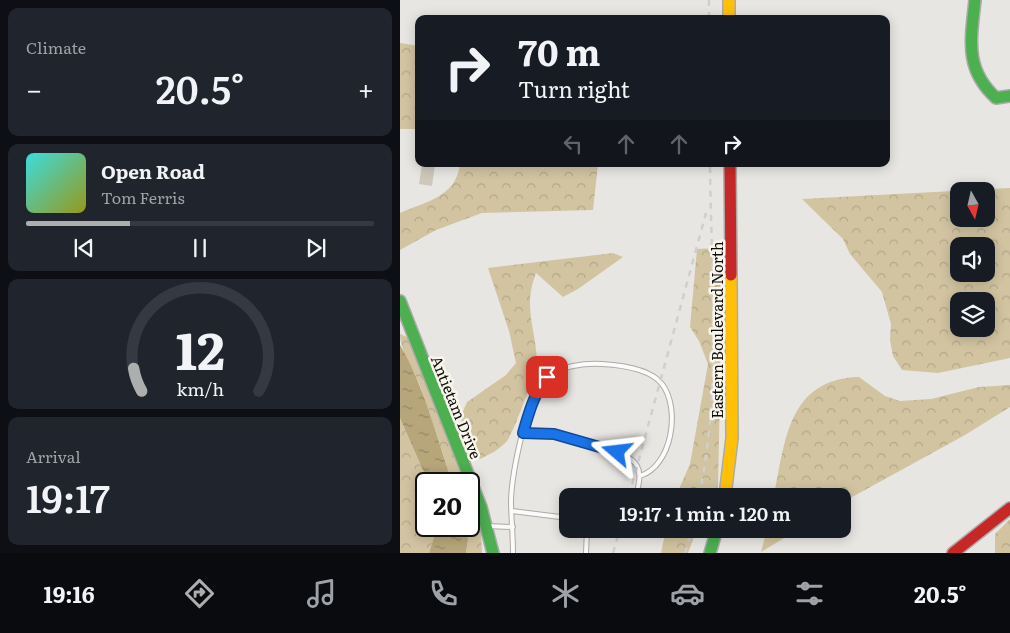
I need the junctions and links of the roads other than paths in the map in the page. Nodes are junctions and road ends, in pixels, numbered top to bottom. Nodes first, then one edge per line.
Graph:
1 (729, 0) edge
2 (975, 0) edge
3 (729, 15) edge
4 (1010, 96) edge
5 (730, 167) edge
6 (400, 301) edge
7 (523, 433) junction
8 (640, 476) junction
9 (638, 488) edge
10 (726, 488) edge
11 (1010, 508) edge
12 (512, 511) junction
13 (559, 517) edge
14 (487, 526) junction
15 (513, 526) junction
16 (587, 538) edge
17 (714, 538) edge
18 (493, 553) edge
19 (513, 553) edge
20 (586, 553) edge
21 (710, 553) edge
22 (954, 553) edge

1 - 3 street
2 - 4 street
5 - 10 street, Eastern Boulevard North
6 - 14 street, Antietam Drive
7 - 8 lane
7 - 8 lane
7 - 12 lane
8 - 9 lane
11 - 22 street
12 - 13 lane
12 - 15 lane
14 - 15 lane
14 - 18 street, Antietam Drive
15 - 19 lane
16 - 20 lane
17 - 21 street

